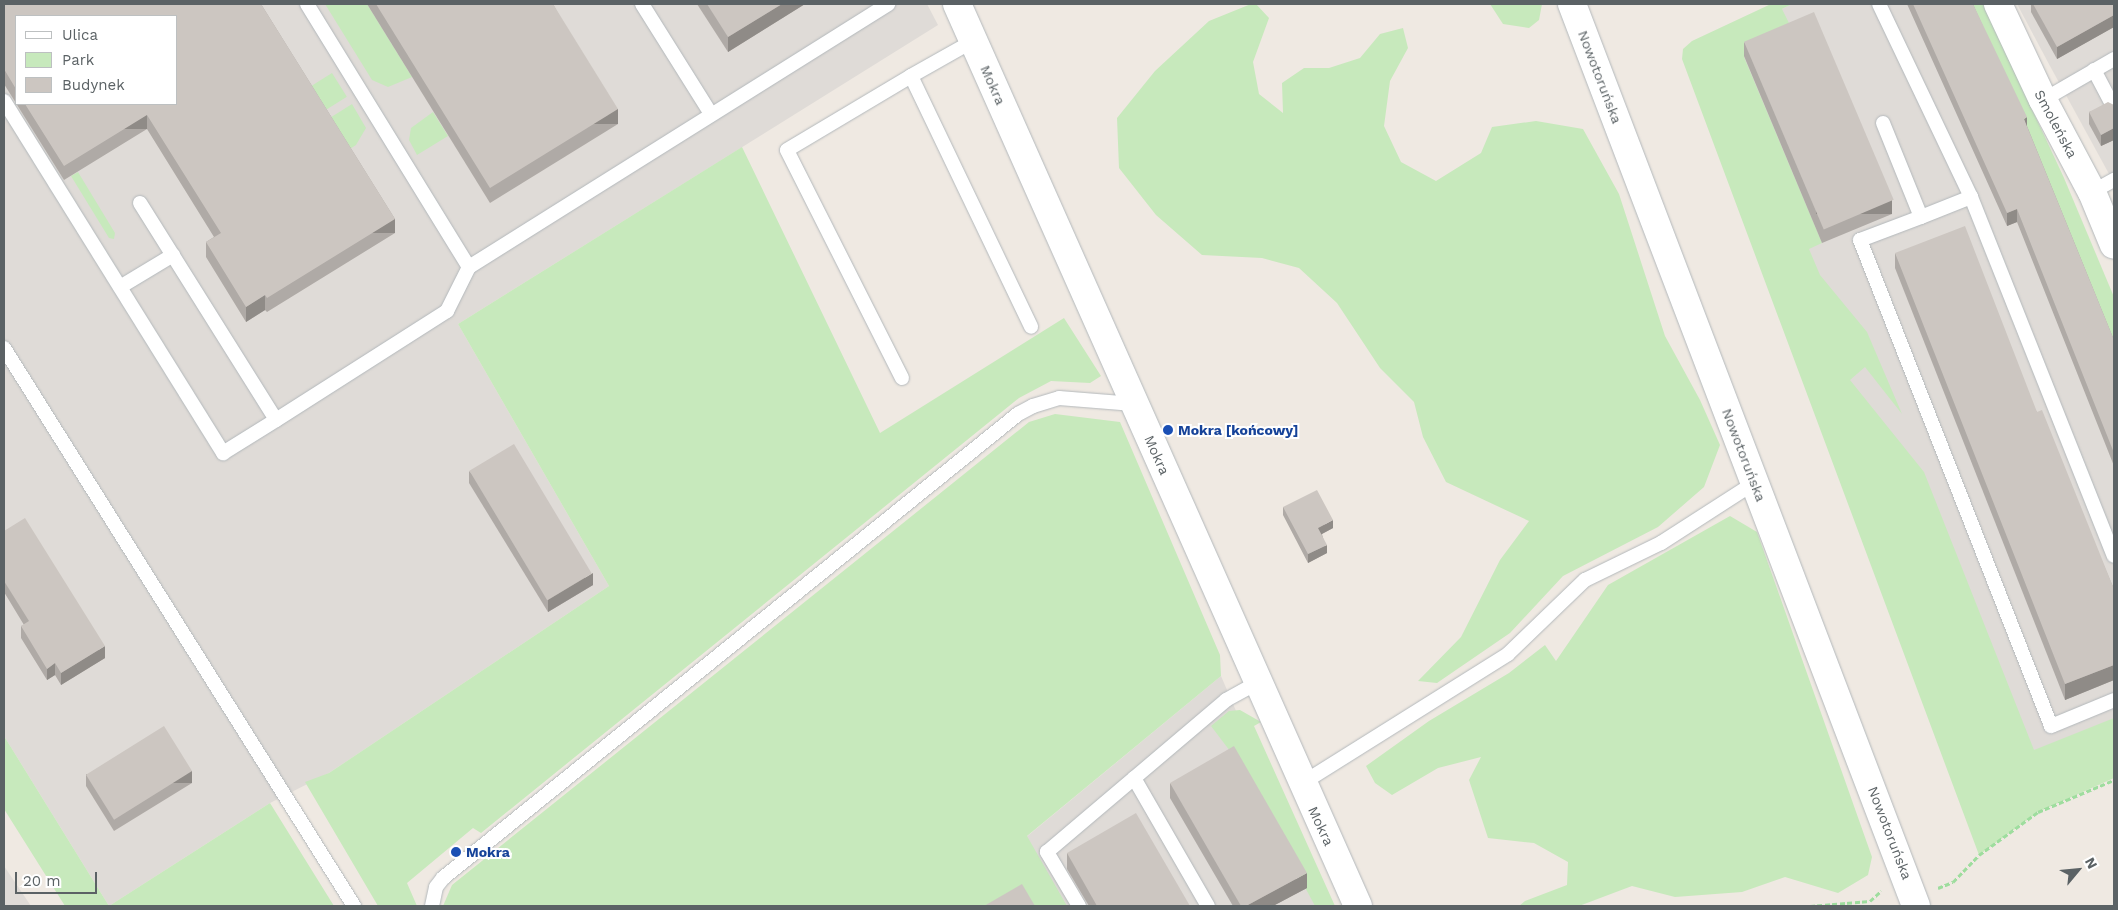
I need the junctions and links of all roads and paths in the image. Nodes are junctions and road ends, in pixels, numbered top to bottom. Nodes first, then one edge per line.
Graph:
1 (307, 4) edge
2 (642, 4) edge
3 (888, 4) edge
4 (957, 4) edge
5 (1572, 4) edge
6 (1879, 4) edge
7 (1998, 4) edge
8 (973, 41) junction
9 (2114, 59) edge
10 (2094, 70) junction
11 (911, 76) junction
12 (2042, 100) junction
13 (4, 101) edge
14 (2114, 108) edge
15 (711, 114) junction
16 (1883, 123) dead end
17 (2103, 186) edge
18 (1970, 197) junction
19 (140, 203) dead end
20 (1921, 217) junction
21 (2114, 245) edge
22 (172, 255) junction
23 (469, 267) junction
24 (120, 288) junction
25 (1031, 326) dead end
26 (4, 348) edge
27 (902, 378) dead end
28 (1134, 404) junction
29 (276, 420) junction
30 (1754, 483) junction
31 (2114, 556) edge
32 (1258, 683) junction
33 (2114, 700) edge
34 (1134, 778) junction
35 (2114, 780) edge
36 (1302, 784) junction
37 (1908, 881) junction
38 (354, 906) edge
39 (432, 906) edge
40 (1079, 906) edge
41 (1208, 906) edge
42 (1358, 906) edge
43 (1810, 906) edge
44 (1916, 906) edge

1 - 23 lane
2 - 15 lane
3 - 15 lane
4 - 8 street, Mokra
5 - 30 street, Nowotoruńska
6 - 18 lane
7 - 12 street, Smoleńska
8 - 11 lane
8 - 28 street, Mokra
9 - 10 lane
10 - 12 lane
10 - 14 lane
11 - 25 lane
11 - 27 lane
12 - 17 street, Smoleńska
13 - 24 lane
15 - 23 lane
16 - 20 lane
17 - 21 street, Smoleńska
18 - 20 lane
18 - 31 lane
19 - 22 lane
20 - 33 lane
22 - 24 lane
22 - 29 lane
23 - 29 lane
24 - 29 lane
26 - 38 lane
28 - 32 street, Mokra
28 - 39 lane
30 - 36 lane
30 - 37 street, Nowotoruńska
32 - 34 lane
32 - 36 street, Mokra
34 - 40 lane
34 - 41 lane
35 - 37 path
36 - 42 street, Mokra
37 - 43 path
37 - 44 street, Nowotoruńska

